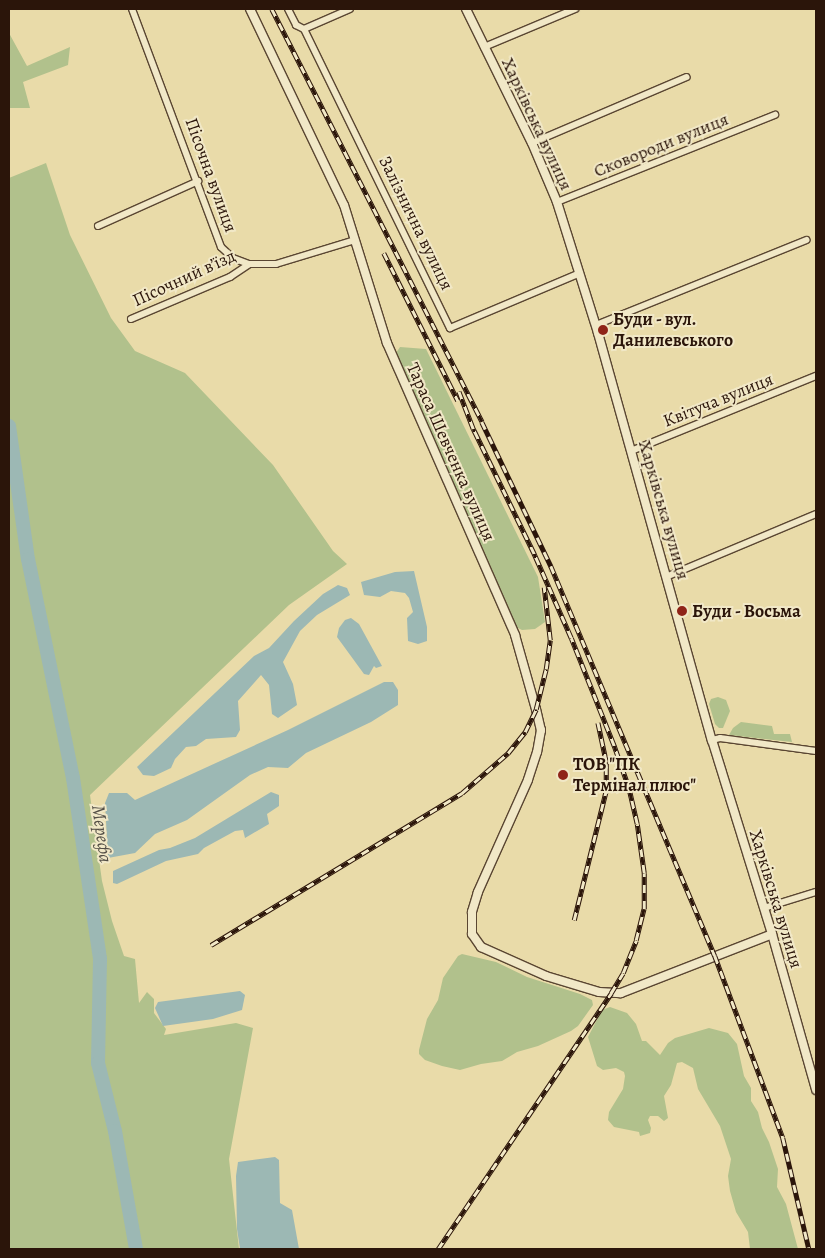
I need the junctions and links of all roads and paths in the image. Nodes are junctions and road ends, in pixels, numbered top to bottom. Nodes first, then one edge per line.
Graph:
1 (132, 9) edge
2 (250, 9) edge
3 (288, 9) edge
4 (350, 9) edge
5 (466, 9) edge
6 (575, 9) edge
7 (304, 29) junction
8 (484, 47) junction
9 (688, 77) dead end
10 (775, 115) dead end
11 (532, 143) junction
12 (198, 181) junction
13 (557, 202) junction
14 (98, 226) dead end
15 (355, 240) junction
16 (806, 240) dead end
17 (249, 264) junction
18 (580, 273) junction
19 (131, 319) dead end
20 (596, 325) junction
21 (816, 376) edge
22 (631, 451) junction
23 (816, 514) edge
24 (668, 576) junction
25 (712, 740) junction
26 (816, 751) edge
27 (816, 892) edge
28 (764, 908) junction
29 (772, 934) junction
30 (816, 1090) edge

1 - 12 street, Пісочна вулиця
2 - 15 street, Тараса Шевченка вулиця
3 - 7 street, Залізнична вулиця
4 - 7 street
5 - 8 street, Харківська вулиця
6 - 8 street
7 - 18 street, Залізнична вулиця
8 - 11 street, Харківська вулиця
9 - 11 street
10 - 13 street, Сковороди вулиця
11 - 13 street, Харківська вулиця
12 - 14 street
12 - 17 street, Пісочна вулиця
13 - 18 street, Харківська вулиця
15 - 17 street, Пісочна вулиця
15 - 29 street, Тараса Шевченка вулиця
16 - 20 street
17 - 19 street, Пісочний в’їзд
18 - 20 street, Харківська вулиця
20 - 22 street, Харківська вулиця
21 - 22 street, Квітуча вулиця
22 - 24 street, Харківська вулиця
23 - 24 street
24 - 25 street, Харківська вулиця
25 - 26 street
25 - 28 street, Харківська вулиця
27 - 28 street
28 - 29 street, Харківська вулиця
29 - 30 street, Харківська вулиця

